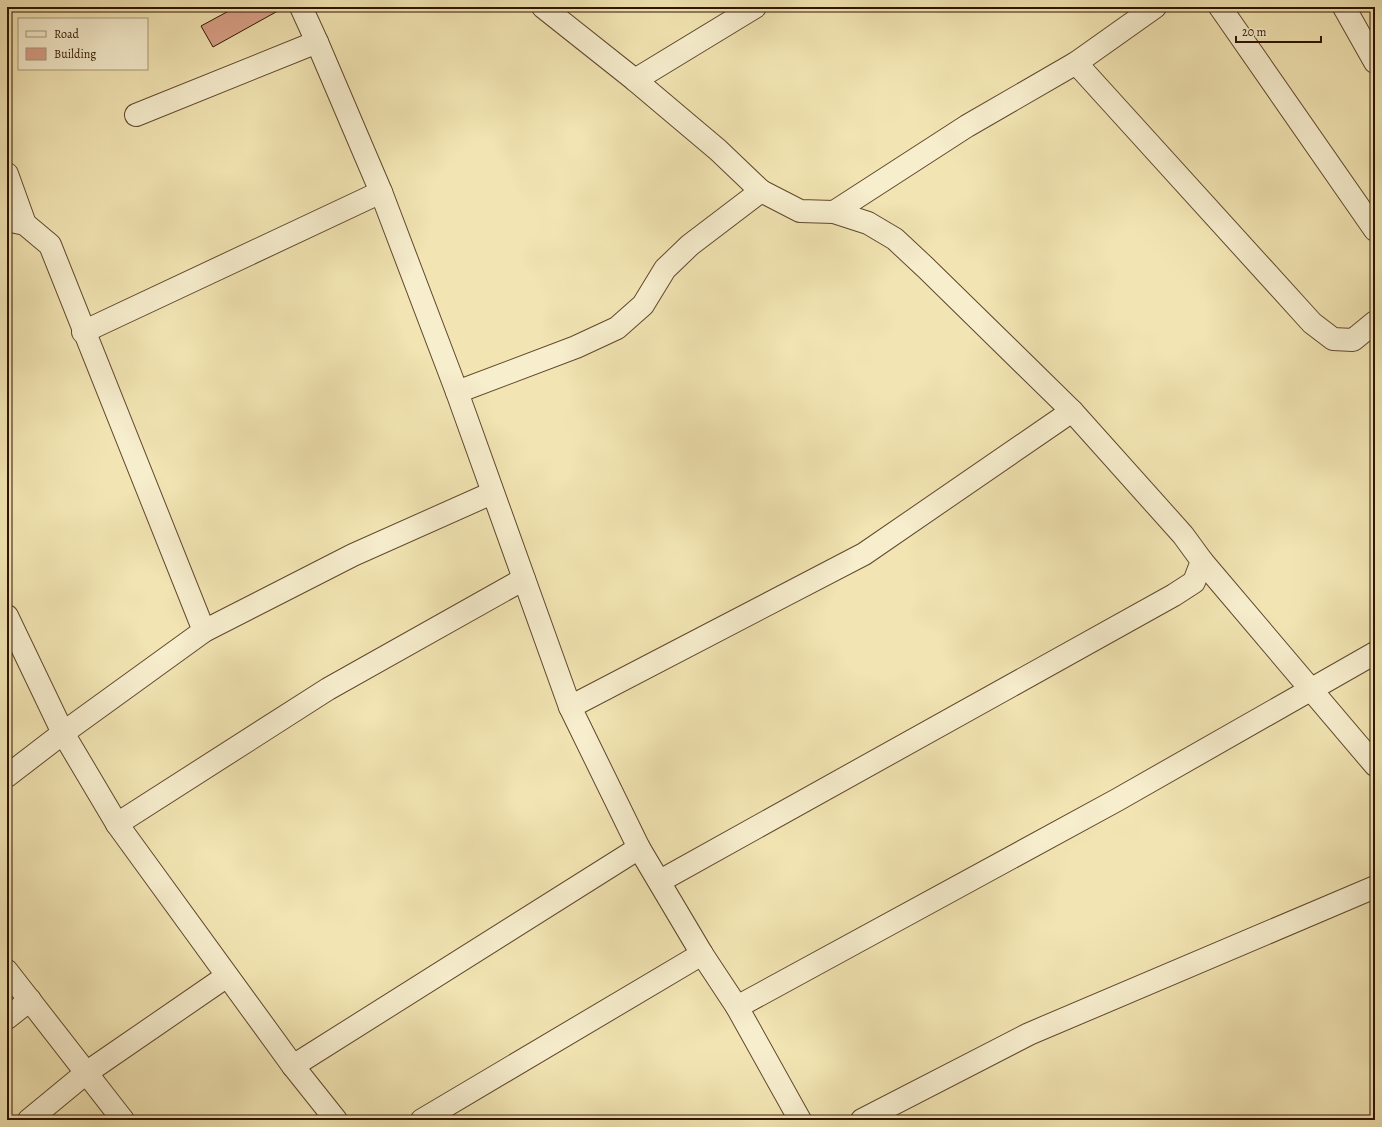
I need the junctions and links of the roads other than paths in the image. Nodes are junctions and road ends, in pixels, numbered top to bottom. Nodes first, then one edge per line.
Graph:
1 (301, 7) edge
2 (543, 7) edge
3 (755, 7) edge
4 (1155, 7) edge
5 (1220, 7) edge
6 (1344, 7) edge
7 (317, 42) junction
8 (1375, 62) edge
9 (1076, 63) junction
10 (635, 80) junction
11 (136, 115) dead end
12 (7, 174) edge
13 (761, 190) junction
14 (381, 192) junction
15 (834, 212) junction
16 (16, 222) edge
17 (1375, 230) edge
18 (1375, 322) edge
19 (84, 332) junction
20 (457, 392) junction
21 (1072, 411) junction
22 (492, 493) junction
23 (1202, 561) junction
24 (524, 579) junction
25 (7, 616) edge
26 (204, 631) junction
27 (1375, 653) edge
28 (1311, 688) junction
29 (570, 707) junction
30 (63, 733) junction
31 (1375, 765) edge
32 (7, 776) edge
33 (116, 824) junction
34 (639, 848) junction
35 (660, 881) junction
36 (1375, 887) edge
37 (702, 954) junction
38 (7, 971) edge
39 (227, 976) junction
40 (30, 1000) junction
41 (737, 1007) junction
42 (7, 1018) edge
43 (294, 1066) junction
44 (86, 1073) junction
45 (29, 1120) edge
46 (123, 1120) edge
47 (336, 1120) edge
48 (422, 1120) edge
49 (800, 1120) edge
50 (862, 1120) edge

1 - 7 street
2 - 10 street
3 - 10 street
4 - 9 street
5 - 17 street
6 - 8 street
7 - 11 street
7 - 14 street
9 - 15 street
9 - 18 street
10 - 13 street
12 - 16 street
13 - 15 street
13 - 20 street
14 - 19 street
14 - 20 street
15 - 21 street
16 - 19 street
19 - 26 street
20 - 22 street
21 - 23 street
21 - 29 street
22 - 24 street
22 - 26 street
23 - 28 street
23 - 35 street
24 - 29 street
24 - 33 street
25 - 30 street
26 - 30 street
27 - 28 street
28 - 31 street
28 - 41 street
29 - 34 street
30 - 32 street
30 - 33 street
33 - 39 street
34 - 35 street
34 - 43 street
35 - 37 street
36 - 50 street
37 - 41 street
37 - 48 street
38 - 40 street
39 - 43 street
39 - 44 street
40 - 42 street
40 - 44 street
41 - 49 street
43 - 47 street
44 - 45 street
44 - 46 street

